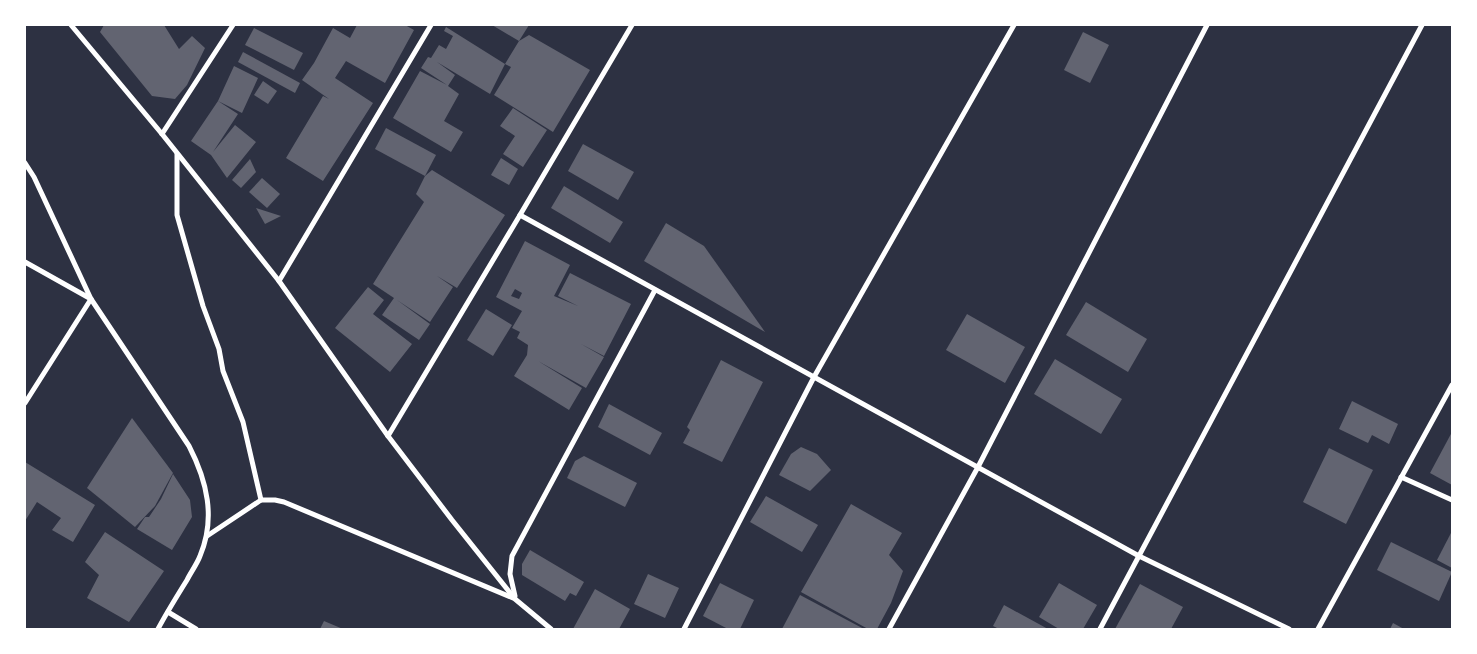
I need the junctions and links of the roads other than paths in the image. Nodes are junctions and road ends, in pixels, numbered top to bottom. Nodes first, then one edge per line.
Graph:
1 (233, 25) edge
2 (431, 25) edge
3 (632, 25) edge
4 (1014, 25) edge
5 (1208, 25) edge
6 (1422, 25) edge
7 (72, 26) edge
8 (162, 134) junction
9 (177, 154) junction
10 (25, 163) edge
11 (520, 215) junction
12 (25, 262) edge
13 (278, 281) junction
14 (655, 290) junction
15 (91, 299) junction
16 (814, 377) junction
17 (1452, 385) edge
18 (25, 403) edge
19 (388, 436) junction
20 (978, 467) junction
21 (1401, 477) junction
22 (260, 500) junction
23 (1452, 500) edge
24 (207, 536) junction
25 (1139, 556) junction
26 (515, 599) junction
27 (168, 612) junction
28 (158, 629) edge
29 (196, 629) edge
30 (551, 629) edge
31 (684, 629) edge
32 (889, 629) edge
33 (1100, 629) edge
34 (1289, 629) edge
35 (1318, 629) edge

1 - 8 street
2 - 13 street
3 - 11 street
4 - 16 street
5 - 20 street
6 - 25 street
7 - 8 street
8 - 9 street
9 - 13 street
9 - 22 street
10 - 15 street
11 - 14 street
11 - 19 street
12 - 15 street
13 - 19 street
14 - 16 street
14 - 26 street
15 - 18 street
15 - 24 street
16 - 20 street
16 - 31 street
17 - 21 street
19 - 26 street
20 - 25 street
20 - 32 street
21 - 23 street
21 - 35 street
22 - 24 street
22 - 26 street
24 - 27 street
25 - 33 street
25 - 34 street
26 - 30 street
27 - 28 street
27 - 29 street

